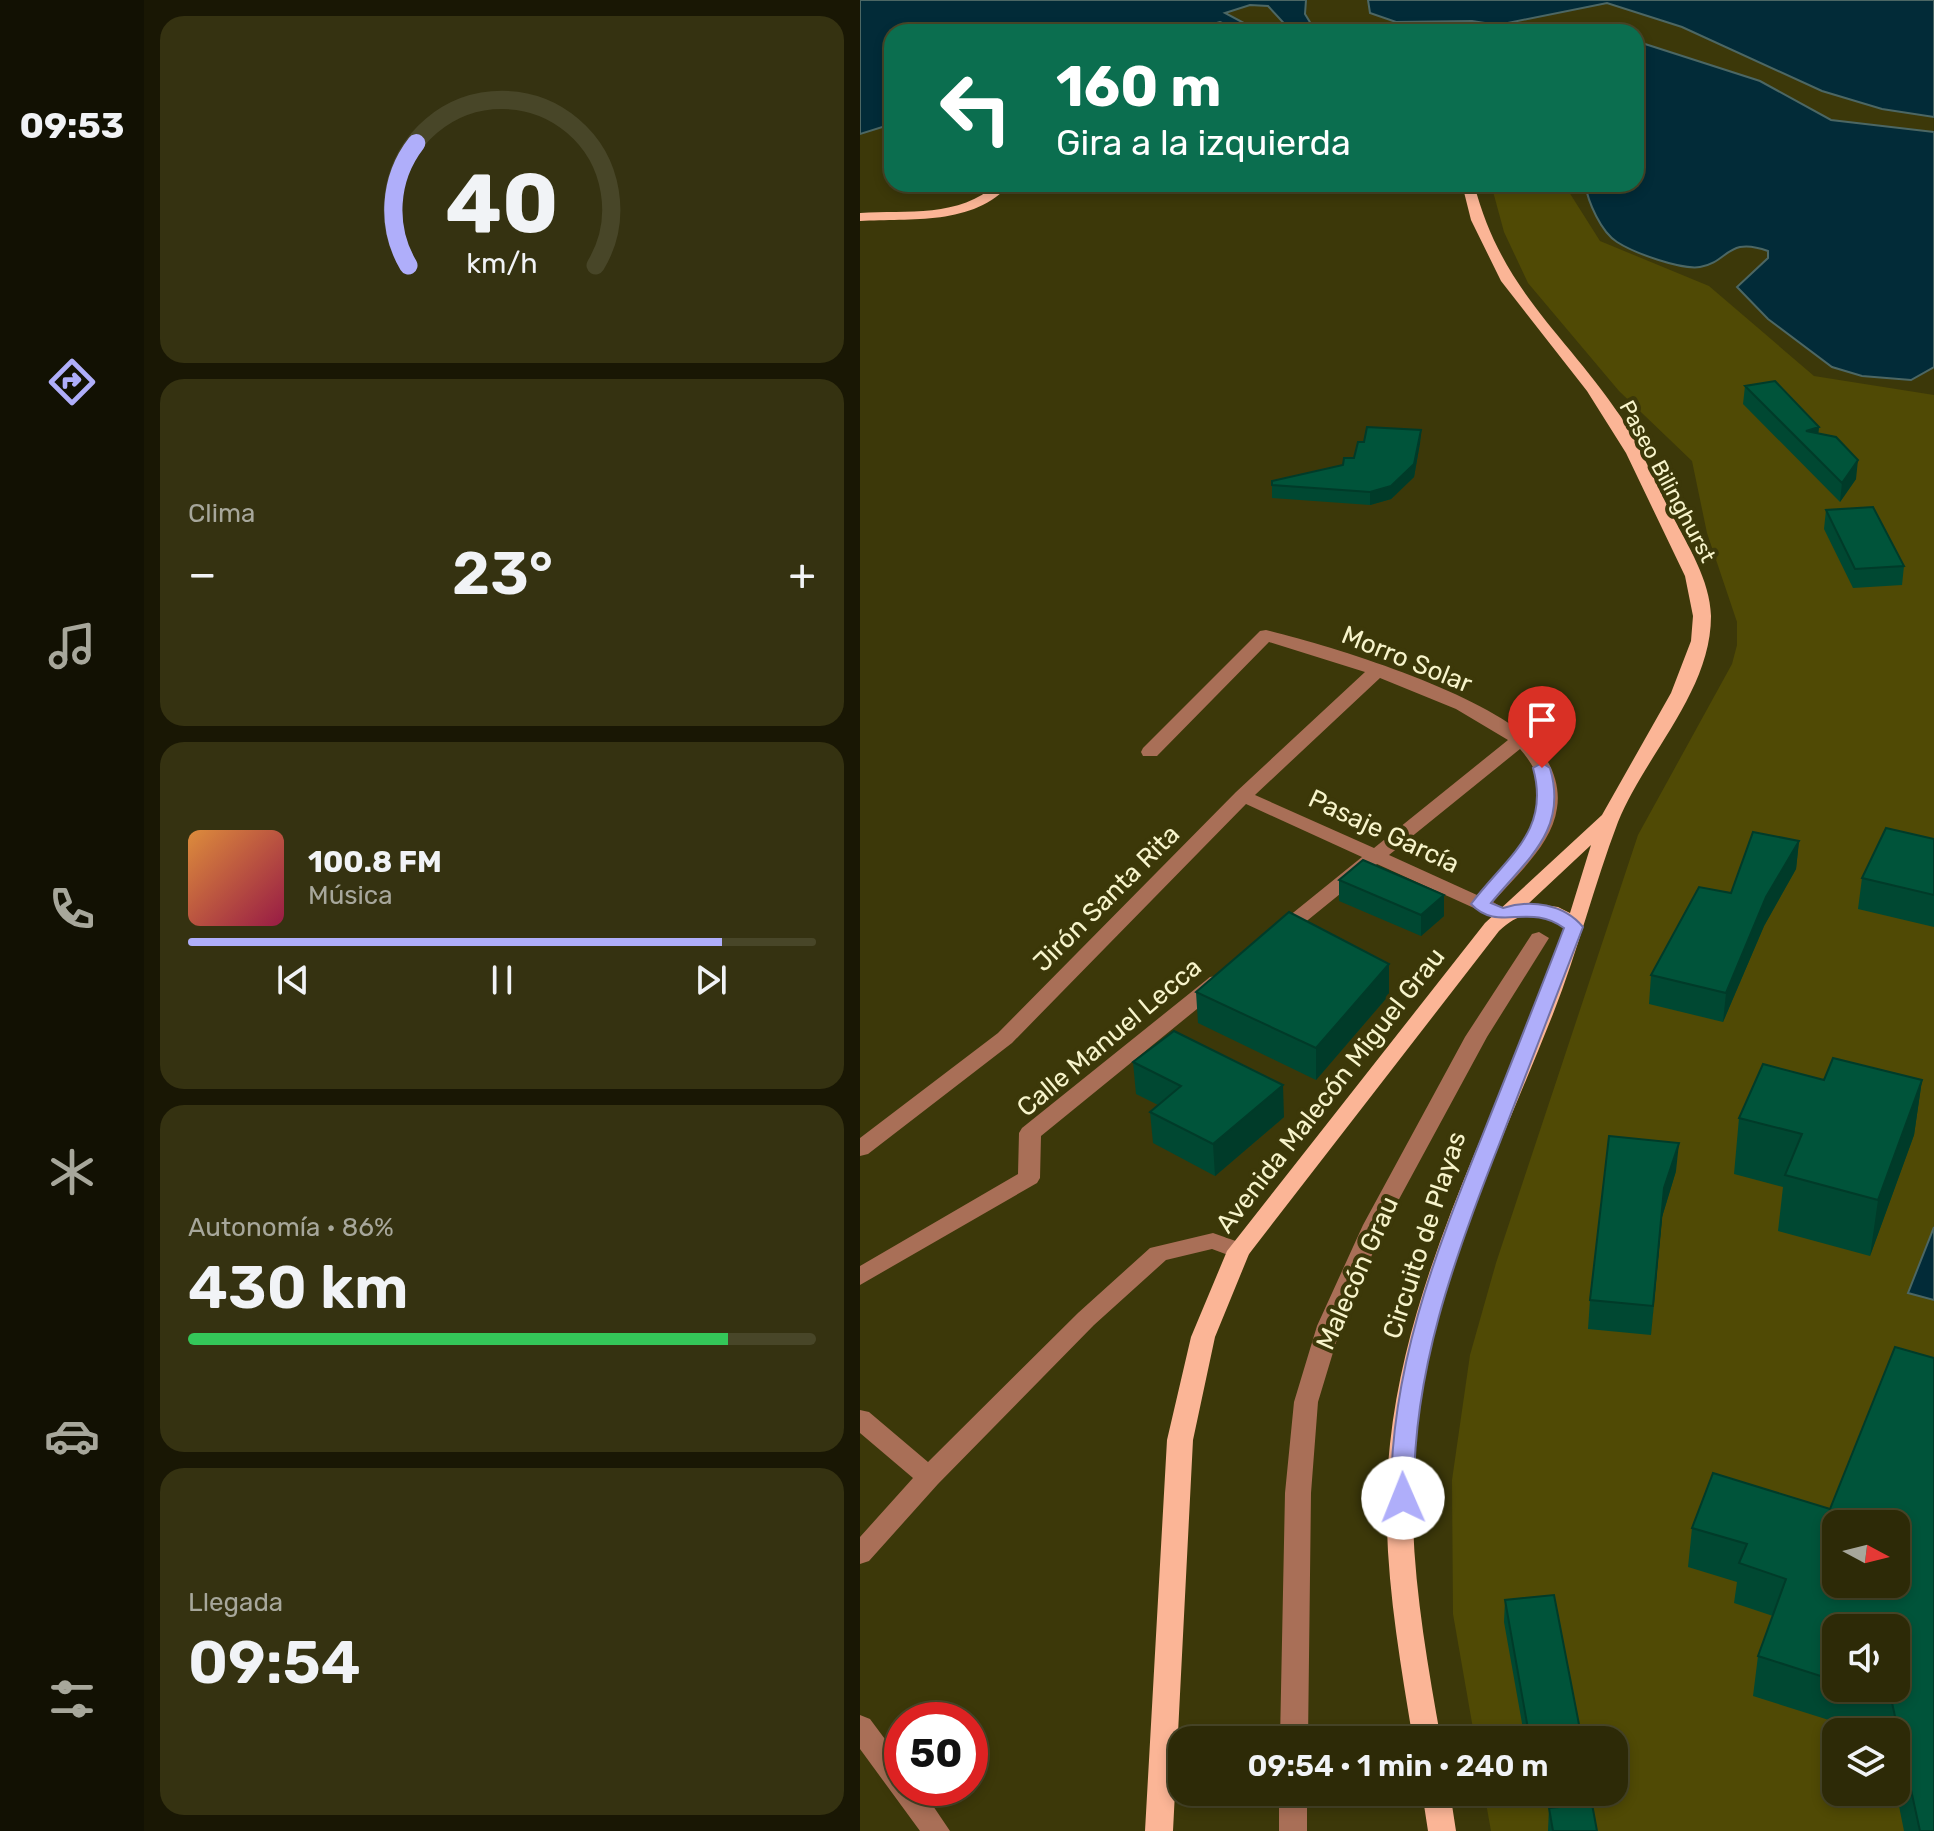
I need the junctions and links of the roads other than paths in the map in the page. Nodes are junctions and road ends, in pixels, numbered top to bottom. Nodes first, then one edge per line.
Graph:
1 (997, 192) edge
2 (1470, 192) edge
3 (860, 217) edge
4 (1378, 670) junction
5 (1520, 740) junction
6 (1150, 752) dead end
7 (1243, 796) junction
8 (1610, 817) junction
9 (1376, 856) junction
10 (1480, 904) junction
11 (1503, 914) junction
12 (1574, 927) junction
13 (1539, 938) dead end
14 (1263, 945) edge
15 (1238, 965) edge
16 (860, 1149) edge
17 (1239, 1251) junction
18 (860, 1277) edge
19 (860, 1419) edge
20 (929, 1477) junction
21 (860, 1554) edge
22 (1294, 1726) edge
23 (1425, 1726) edge
24 (860, 1727) edge
25 (884, 1760) edge
26 (918, 1806) edge
27 (1293, 1806) edge
28 (1438, 1806) edge
29 (936, 1831) edge
30 (1159, 1831) edge
31 (1293, 1831) edge
32 (1442, 1831) edge

1 - 3 main road
2 - 8 main road, Paseo Bilinghurst
4 - 5 street, Morro Solar
4 - 6 street, Morro Solar
4 - 7 street, Jirón Santa Rita
5 - 9 street
5 - 10 street, Morro Solar
7 - 9 street, Pasaje García
7 - 16 street, Jirón Santa Rita
8 - 11 main road, Avenida Malecón Miguel Grau
8 - 12 main road, Circuito de Playas
9 - 10 street, Pasaje García
9 - 14 street
10 - 11 street, Pasaje García
11 - 12 main road
11 - 17 main road, Avenida Malecón Miguel Grau
12 - 23 main road, Circuito de Playas
13 - 22 street, Malecón Grau
15 - 18 street, Calle Manuel Lecca
17 - 20 street
17 - 30 main road, Avenida Malecón Miguel Grau
19 - 20 street
20 - 21 street
24 - 25 street
26 - 29 street
27 - 31 street
28 - 32 main road

